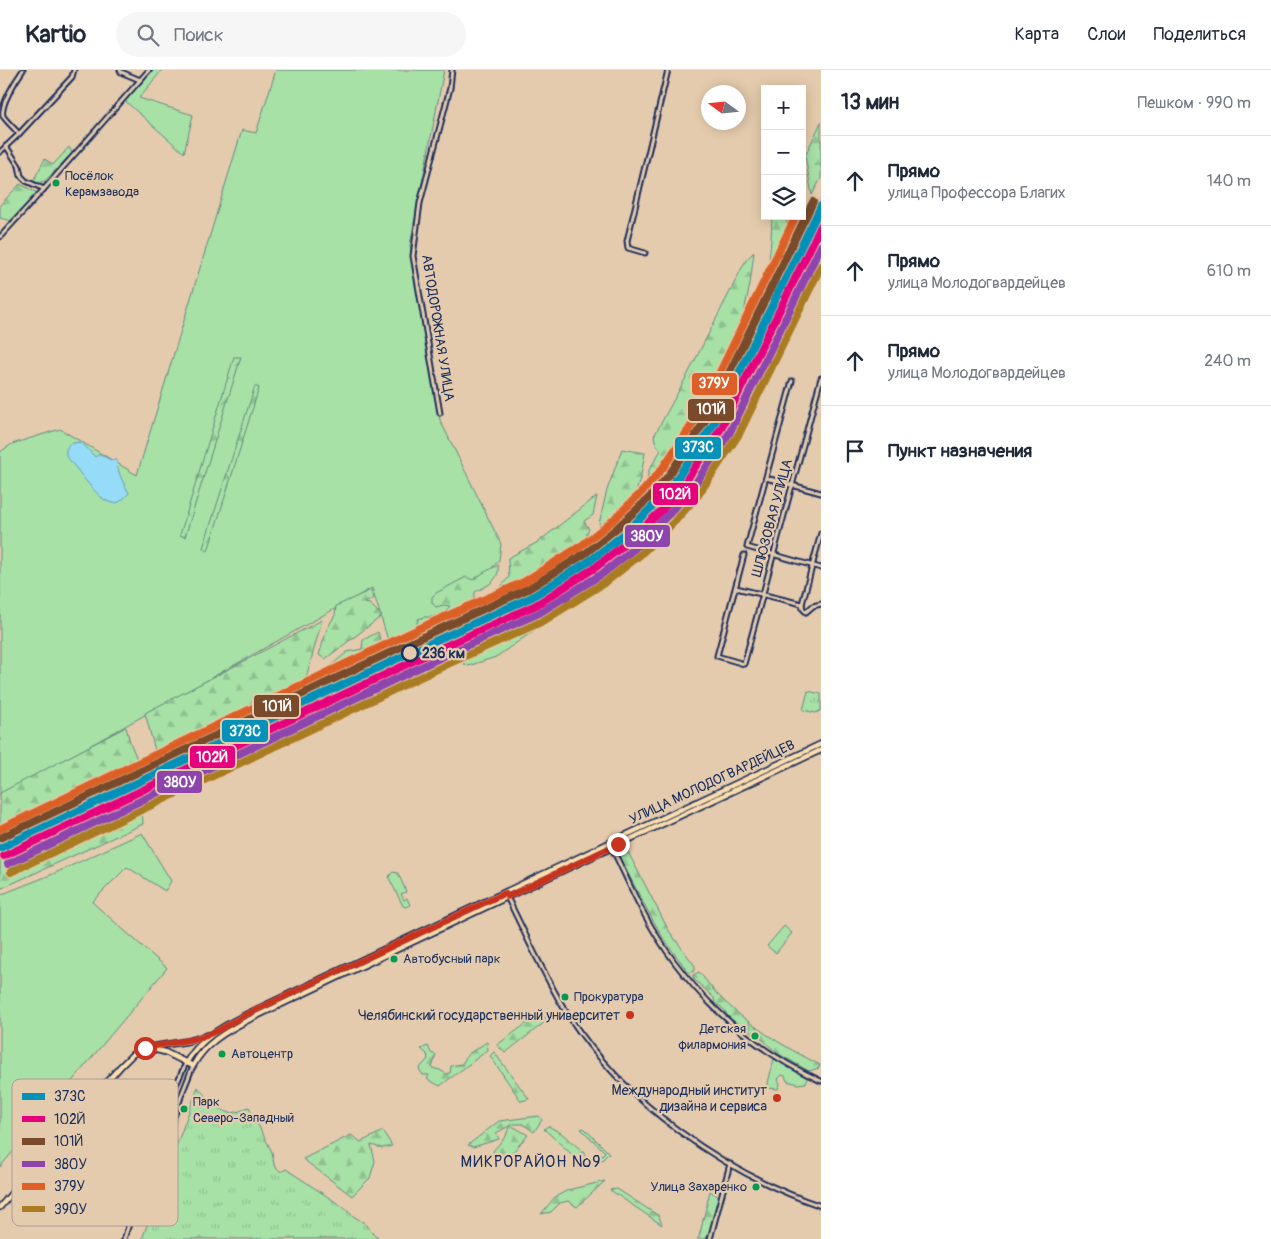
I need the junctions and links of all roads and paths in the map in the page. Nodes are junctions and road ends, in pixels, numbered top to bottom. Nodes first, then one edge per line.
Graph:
1 (23, 70) edge
2 (74, 70) edge
3 (120, 70) edge
4 (149, 70) edge
5 (452, 70) edge
6 (668, 70) edge
7 (140, 80) junction
8 (19, 134) junction
9 (6, 146) junction
10 (0, 152) edge
11 (44, 189) junction
12 (0, 237) edge
13 (645, 253) dead end
14 (821, 378) edge
15 (792, 381) dead end
16 (440, 414) dead end
17 (766, 478) junction
18 (792, 486) junction
19 (821, 493) edge
20 (821, 533) edge
21 (773, 554) junction
22 (744, 555) dead end
23 (812, 565) junction
24 (821, 568) edge
25 (736, 588) junction
26 (763, 594) junction
27 (802, 604) junction
28 (821, 604) edge
29 (821, 744) edge
30 (821, 750) edge
31 (743, 784) junction
32 (611, 845) junction
33 (506, 895) junction
34 (359, 965) junction
35 (217, 1031) junction
36 (148, 1048) junction
37 (186, 1063) junction
38 (194, 1066) junction
39 (110, 1079) edge
40 (178, 1081) edge
41 (821, 1081) edge
42 (178, 1103) edge
43 (730, 1164) junction
44 (12, 1193) edge
45 (821, 1206) edge
46 (0, 1207) edge
47 (128, 1226) edge
48 (124, 1239) edge
49 (710, 1239) edge

1 - 8 street
2 - 8 street
3 - 7 street
4 - 7 street
5 - 16 street, АВТОДОРОЖНАЯ УЛИЦА
6 - 13 street
7 - 11 street
8 - 9 street
9 - 10 street
9 - 11 street
11 - 12 street
14 - 18 street, ШЛЮЗОВАЯ УЛИЦА
15 - 17 street
17 - 18 street
17 - 21 street
18 - 19 street
18 - 21 street, ШЛЮЗОВАЯ УЛИЦА
20 - 23 street
21 - 23 street
21 - 26 street, ШЛЮЗОВАЯ УЛИЦА
22 - 25 street
23 - 24 street
23 - 27 street
25 - 26 street
25 - 26 street, ШЛЮЗОВАЯ УЛИЦА
26 - 27 street
27 - 28 street
29 - 31 main road, УЛИЦА МОЛОДОГВАРДЕЙЦЕВ
30 - 31 main road, УЛИЦА МОЛОДОГВАРДЕЙЦЕВ
31 - 32 main road, УЛИЦА МОЛОДОГВАРДЕЙЦЕВ
32 - 33 main road, УЛИЦА МОЛОДОГВАРДЕЙЦЕВ
32 - 41 street
33 - 34 main road, УЛИЦА МОЛОДОГВАРДЕЙЦЕВ
33 - 43 street
34 - 35 main road, УЛИЦА МОЛОДОГВАРДЕЙЦЕВ
34 - 38 main road, УЛИЦА МОЛОДОГВАРДЕЙЦЕВ
35 - 36 main road
35 - 37 main road, УЛИЦА МОЛОДОГВАРДЕЙЦЕВ
36 - 37 main road
36 - 39 main road
37 - 38 main road
37 - 40 street, УЛИЦА МОЛОДОГВАРДЕЙЦЕВ
38 - 42 street, УЛИЦА МОЛОДОГВАРДЕЙЦЕВ
43 - 45 street
43 - 49 street
44 - 46 main road
47 - 48 street

